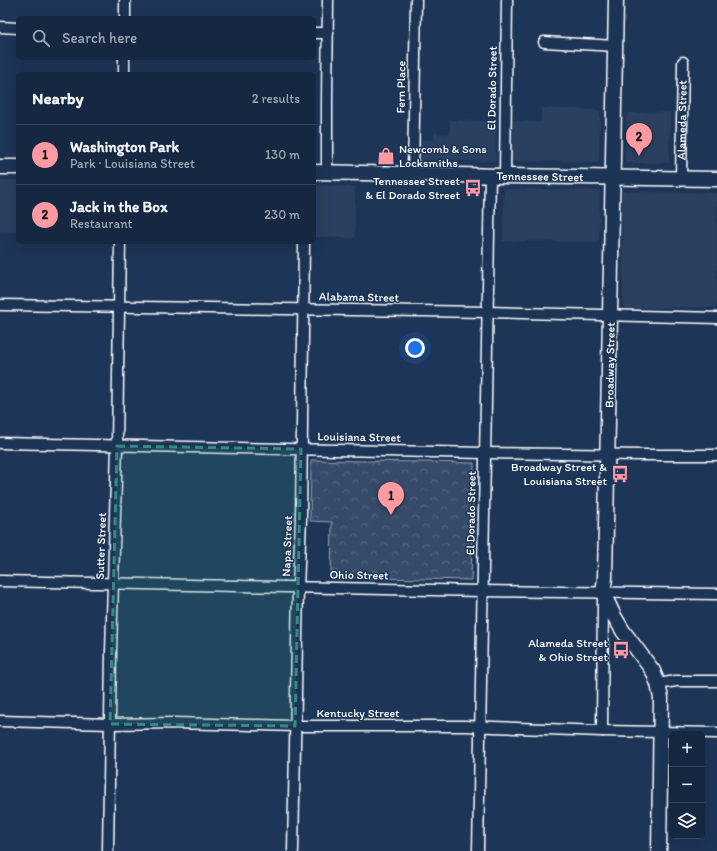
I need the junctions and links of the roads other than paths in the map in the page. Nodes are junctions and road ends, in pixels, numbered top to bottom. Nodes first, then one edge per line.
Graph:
1 (125, 0) edge
2 (328, 0) edge
3 (416, 0) edge
4 (507, 0) edge
5 (616, 0) edge
6 (124, 16) edge
7 (0, 27) edge
8 (16, 28) edge
9 (316, 33) edge
10 (328, 33) junction
11 (544, 42) dead end
12 (616, 46) junction
13 (124, 60) edge
14 (683, 62) dead end
15 (124, 72) edge
16 (0, 167) edge
17 (16, 167) edge
18 (321, 172) edge
19 (413, 174) junction
20 (490, 176) junction
21 (504, 176) junction
22 (613, 177) junction
23 (681, 178) junction
24 (717, 179) edge
25 (120, 244) edge
26 (304, 244) edge
27 (0, 304) edge
28 (119, 306) junction
29 (303, 310) junction
30 (488, 312) junction
31 (611, 315) junction
32 (717, 318) edge
33 (0, 443) edge
34 (117, 446) junction
35 (302, 449) junction
36 (485, 453) junction
37 (608, 454) junction
38 (717, 455) edge
39 (0, 581) edge
40 (113, 583) junction
41 (298, 587) junction
42 (482, 591) junction
43 (603, 593) junction
44 (717, 594) edge
45 (717, 681) edge
46 (658, 684) junction
47 (0, 721) edge
48 (110, 724) junction
49 (295, 726) junction
50 (480, 727) junction
51 (602, 730) junction
52 (660, 732) junction
53 (717, 733) edge
54 (108, 851) edge
55 (293, 851) edge
56 (478, 851) edge
57 (659, 851) edge

1 - 6 street
2 - 10 street
3 - 19 street, Fern Place
4 - 21 street, El Dorado Street
5 - 12 main road, Broadway Street
7 - 8 street
9 - 10 street
10 - 18 street
11 - 12 street
12 - 22 main road, Broadway Street
13 - 15 street
14 - 23 street, Alameda Street
16 - 17 main road
18 - 19 main road, Tennessee Street
19 - 20 main road, Tennessee Street
20 - 21 main road, Tennessee Street
20 - 30 street, El Dorado Street
21 - 22 main road, Tennessee Street
22 - 23 main road, Tennessee Street
22 - 31 main road, Broadway Street
23 - 24 main road, Tennessee Street
25 - 28 street, Sutter Street
26 - 29 street, Napa Street
27 - 28 street, Alabama Street
28 - 29 street, Alabama Street
28 - 34 street, Sutter Street
29 - 30 street, Alabama Street
29 - 35 street, Napa Street
30 - 31 street, Alabama Street
30 - 36 street, El Dorado Street
31 - 32 street, Alabama Street
31 - 37 main road, Broadway Street
33 - 34 street, Louisiana Street
34 - 35 street, Louisiana Street
34 - 40 street, Sutter Street
35 - 36 street, Louisiana Street
35 - 41 street, Napa Street
36 - 37 street, Louisiana Street
36 - 42 street, El Dorado Street
37 - 38 street, Louisiana Street
37 - 43 main road, Broadway Street
39 - 40 street, Ohio Street
40 - 41 street, Ohio Street
40 - 48 street, Sutter Street
41 - 42 street, Ohio Street
41 - 49 street, Napa Street
42 - 43 street, Ohio Street
42 - 50 street, El Dorado Street
43 - 44 street, Ohio Street
43 - 46 main road
43 - 51 street, Broadway Street
45 - 46 street
46 - 52 main road
47 - 48 street, Kentucky Street
48 - 49 street, Kentucky Street
48 - 54 street, Sutter Street
49 - 50 street, Kentucky Street
49 - 55 street, Napa Street
50 - 51 street, Kentucky Street
50 - 56 street, El Dorado Street
51 - 52 street, Kentucky Street
52 - 53 street, Kentucky Street
52 - 57 main road

